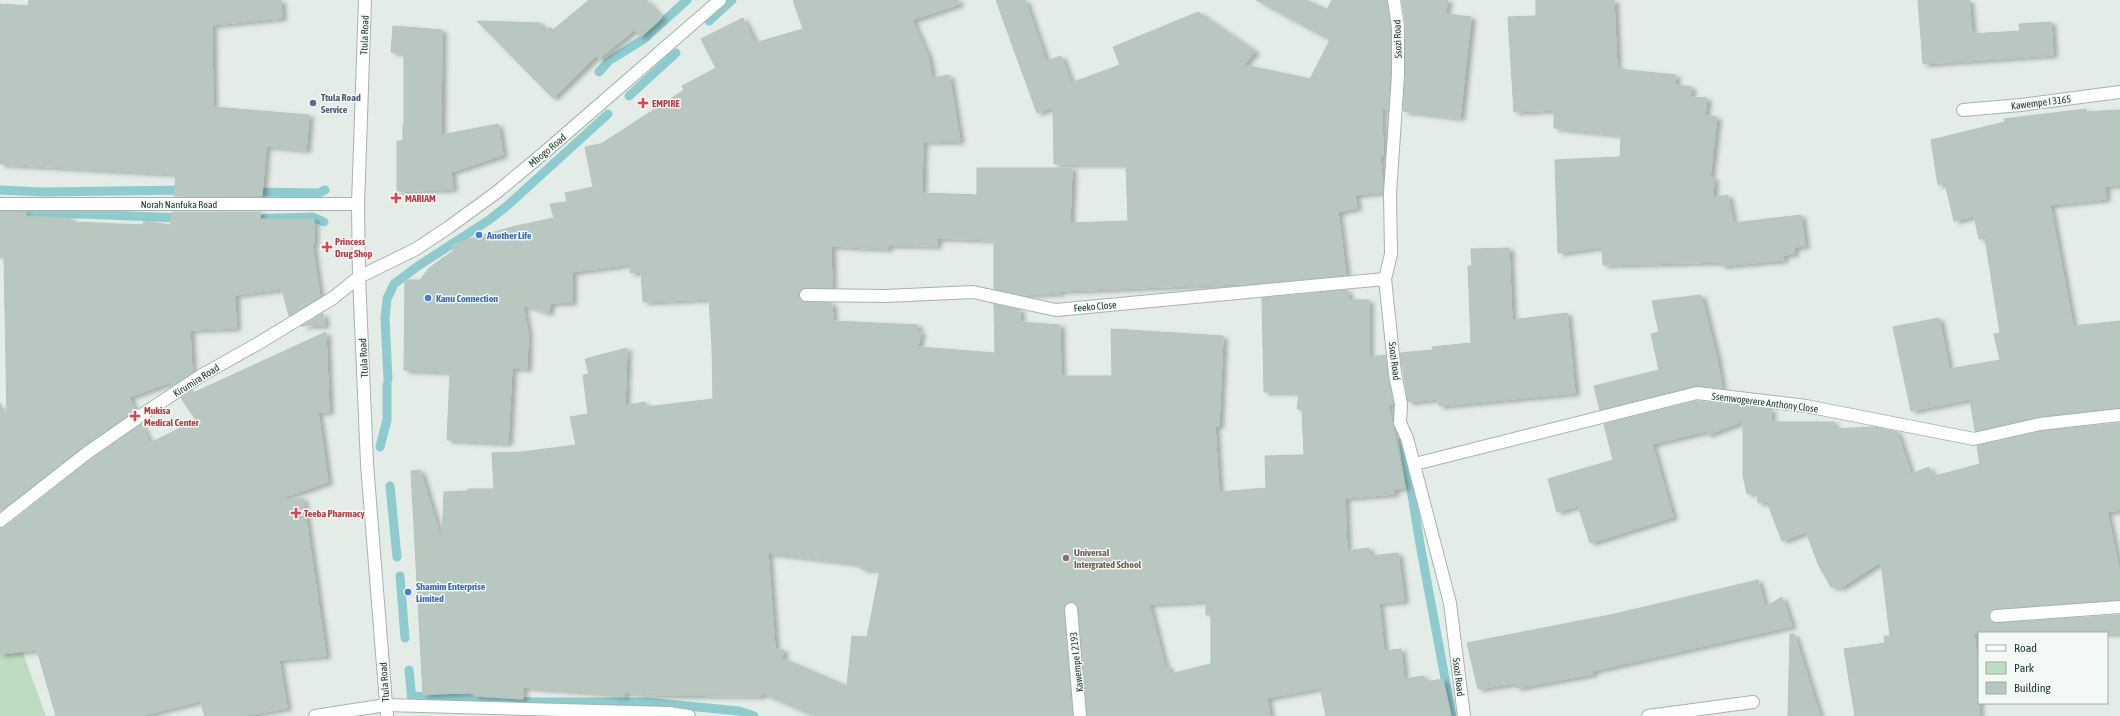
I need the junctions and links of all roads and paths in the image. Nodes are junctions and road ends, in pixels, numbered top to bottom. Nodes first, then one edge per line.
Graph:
1 (365, 0) edge
2 (720, 0) edge
3 (1394, 0) edge
4 (2120, 92) edge
5 (1963, 110) dead end
6 (0, 204) edge
7 (358, 204) junction
8 (359, 277) junction
9 (1386, 279) junction
10 (806, 295) dead end
11 (2120, 415) edge
12 (1414, 464) junction
13 (0, 520) edge
14 (2120, 607) edge
15 (1071, 609) dead end
16 (1996, 616) dead end
17 (1753, 702) dead end
18 (386, 711) edge
19 (315, 716) edge
20 (689, 716) edge
21 (1080, 716) edge
22 (1464, 716) edge
23 (1648, 716) edge

1 - 7 street, Ttula Road
2 - 8 street, Mbogo Road
3 - 9 street, Ssozi Road
4 - 5 street, Kawempe I 3165
6 - 7 street, Norah Nanfuka Road
7 - 8 street, Ttula Road
8 - 13 street, Kirumira Road
8 - 18 street, Ttula Road
9 - 10 street, Feeko Close
9 - 12 street, Ssozi Road
11 - 12 street, Ssemwogerere Anthony Close
12 - 22 street, Ssozi Road
14 - 16 street
15 - 21 street, Kawempe I 2193
17 - 23 street
18 - 19 street
18 - 20 street

